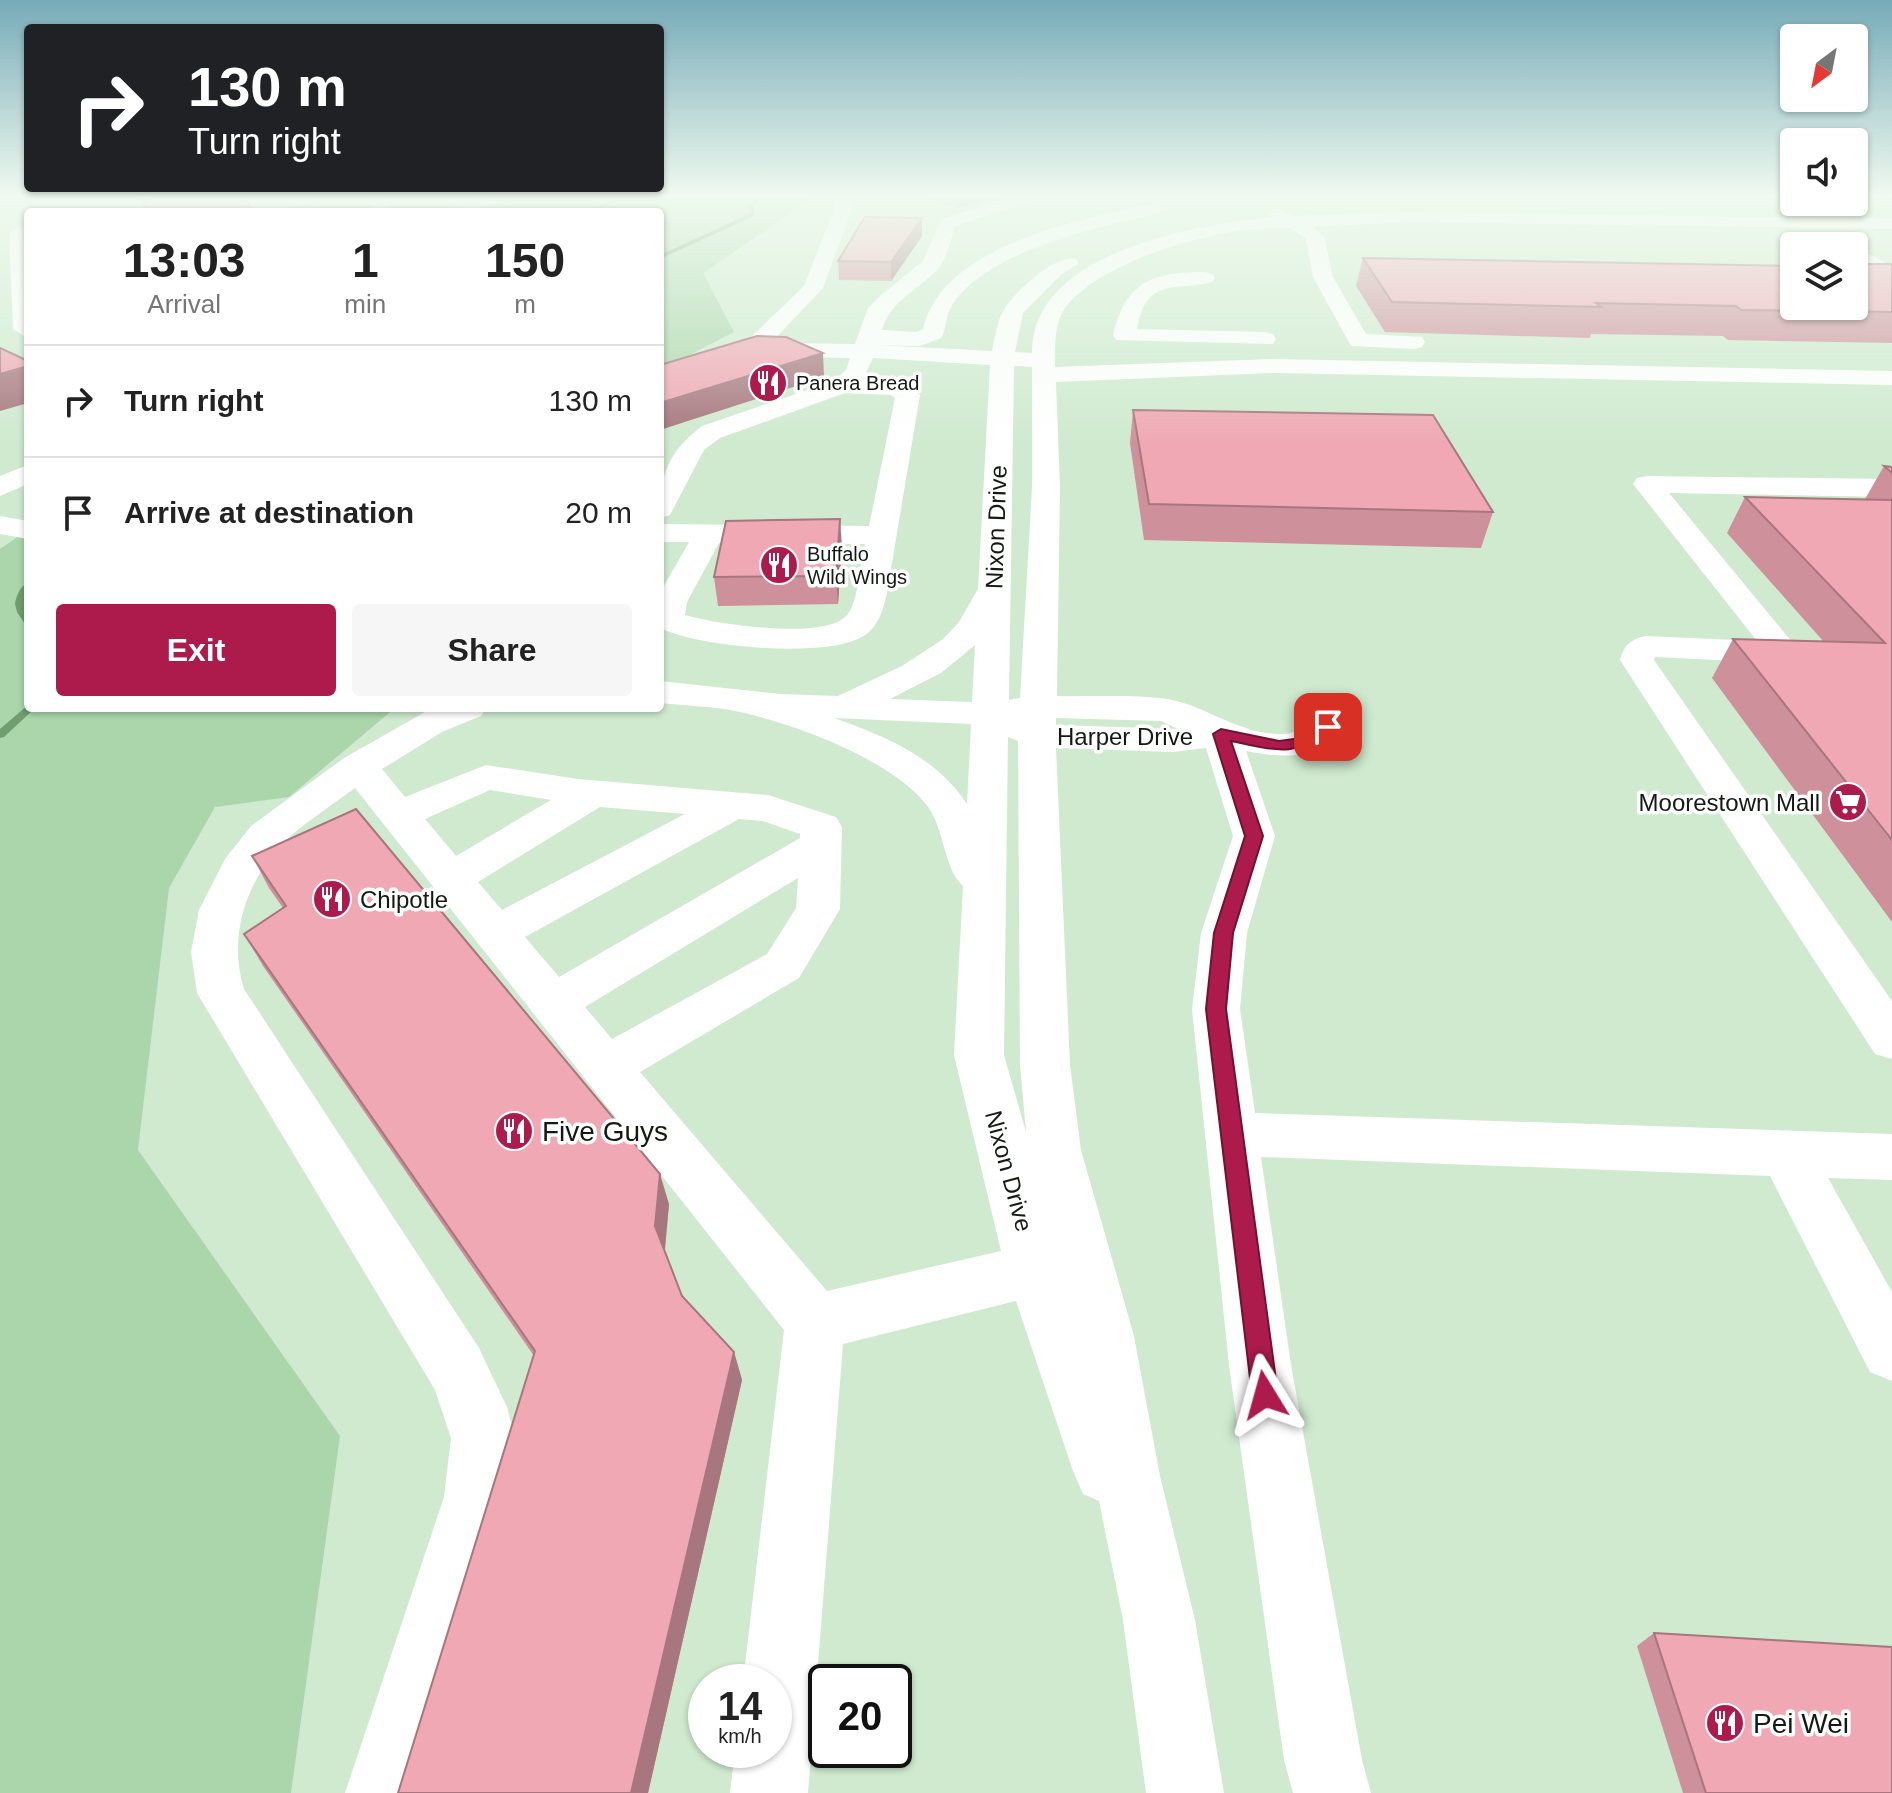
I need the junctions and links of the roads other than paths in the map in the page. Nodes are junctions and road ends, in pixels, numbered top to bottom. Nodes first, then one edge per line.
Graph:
1 (20, 279) edge
2 (817, 279) edge
3 (914, 279) edge
4 (970, 279) edge
5 (1046, 279) edge
6 (1084, 279) edge
7 (1168, 279) edge
8 (1324, 279) edge
9 (1868, 288) edge
10 (1892, 288) edge
11 (24, 312) edge
12 (24, 329) edge
13 (0, 330) edge
14 (1281, 339) dead end
15 (1328, 340) dead end
16 (1359, 341) junction
17 (1437, 342) edge
18 (867, 344) junction
19 (751, 350) junction
20 (1731, 353) dead end
21 (1797, 354) dead end
22 (1002, 358) junction
23 (1043, 368) junction
24 (664, 377) edge
25 (1892, 378) edge
26 (843, 386) junction
27 (24, 475) edge
28 (0, 487) edge
29 (1892, 488) edge
30 (664, 501) edge
31 (0, 525) edge
32 (664, 533) edge
33 (709, 533) junction
34 (882, 535) junction
35 (23, 546) edge
36 (994, 590) junction
37 (664, 692) edge
38 (747, 702) junction
39 (839, 707) junction
40 (451, 712) edge
41 (1021, 719) junction
42 (1328, 727) dead end
43 (1221, 734) junction
44 (358, 766) junction
45 (593, 793) junction
46 (733, 805) junction
47 (399, 815) junction
48 (820, 845) junction
49 (451, 879) junction
50 (983, 900) junction
51 (496, 933) junction
52 (553, 1003) junction
53 (1892, 1040) edge
54 (606, 1067) junction
55 (1231, 1134) junction
56 (1786, 1154) junction
57 (1892, 1157) edge
58 (1035, 1270) junction
59 (815, 1322) junction
60 (1892, 1351) edge
61 (1159, 1620) junction
62 (781, 1664) edge
63 (771, 1768) edge
64 (384, 1793) edge
65 (769, 1793) edge
66 (1185, 1793) edge
67 (1332, 1793) edge

1 - 11 street
2 - 19 street
3 - 18 street
4 - 18 street
5 - 22 street, Nixon Drive
6 - 23 street, Nixon Drive
7 - 14 street
8 - 16 street
9 - 10 street
12 - 13 street
15 - 16 street
16 - 17 street
18 - 19 street
18 - 22 street
18 - 26 street
19 - 24 street
20 - 21 street
22 - 23 street
22 - 36 street, Nixon Drive
23 - 25 street
23 - 41 street, Nixon Drive
26 - 30 street
26 - 34 street
27 - 28 street
29 - 53 street
31 - 35 street
32 - 33 street
33 - 34 street
33 - 34 street
36 - 39 street
36 - 41 street, Nixon Drive
37 - 38 street, Harper Drive
38 - 39 street, Harper Drive
38 - 50 street
39 - 41 street, Harper Drive
40 - 44 street
41 - 43 street, Harper Drive
41 - 50 street, Nixon Drive
41 - 61 street, Nixon Drive
42 - 43 street, Harper Drive
43 - 55 street
44 - 47 street
44 - 64 street
45 - 46 street
45 - 47 street
45 - 49 street
46 - 48 street
46 - 51 street
47 - 49 street
48 - 52 street
48 - 54 street
49 - 51 street
50 - 58 street, Nixon Drive
51 - 52 street
52 - 54 street
54 - 59 street
55 - 56 street
55 - 67 street
56 - 57 street
56 - 60 street
58 - 59 street
58 - 61 street, Nixon Drive
59 - 62 street
61 - 66 street, Nixon Drive
63 - 65 street

